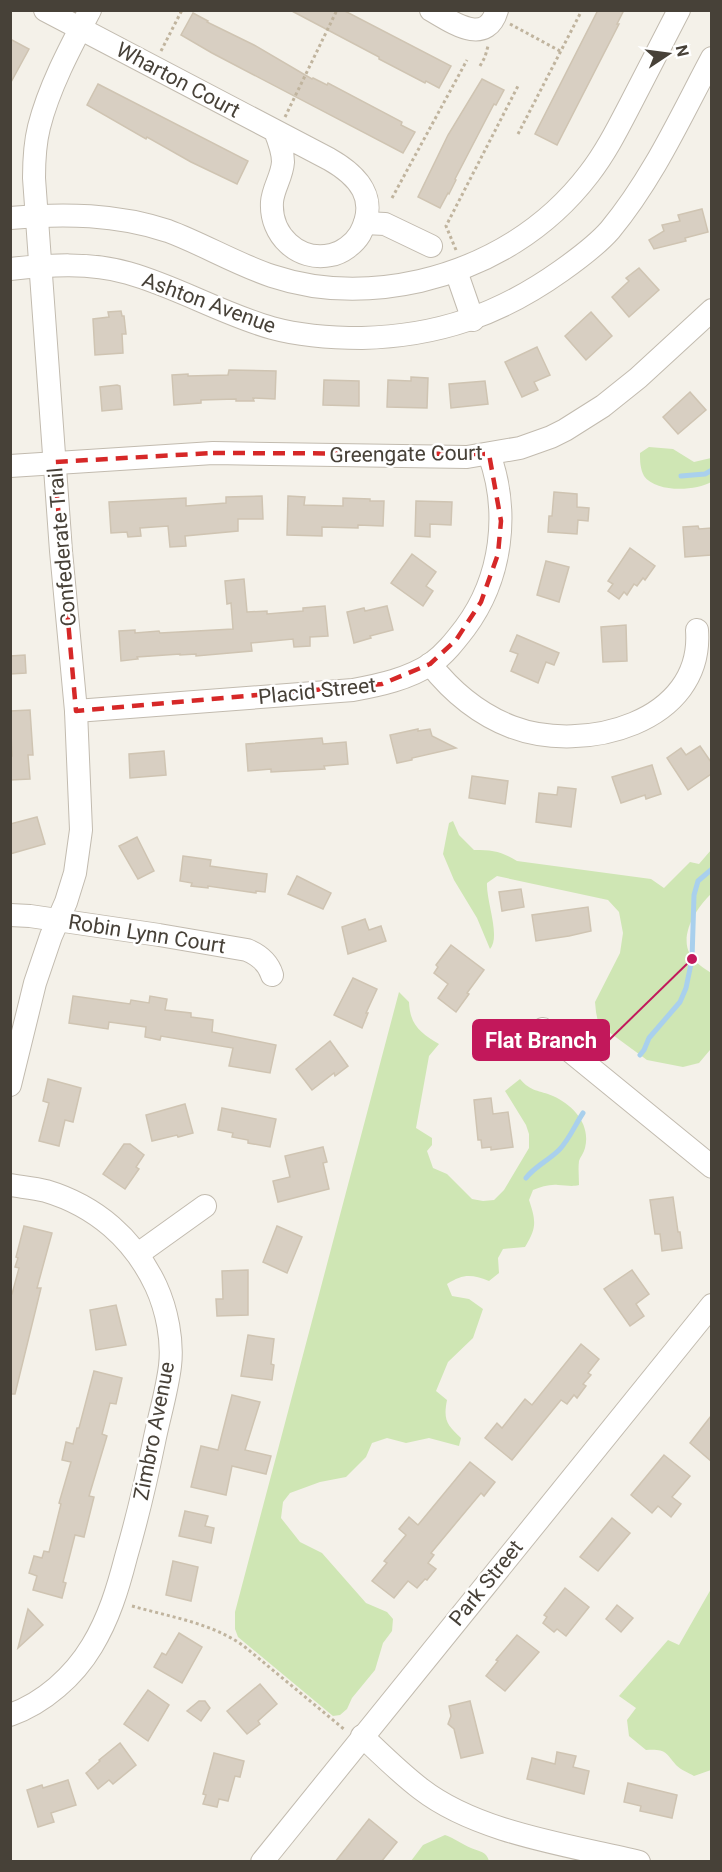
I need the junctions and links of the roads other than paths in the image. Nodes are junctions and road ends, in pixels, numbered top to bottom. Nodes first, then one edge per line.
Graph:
1 (45, 10) edge
2 (430, 10) edge
3 (679, 10) edge
4 (496, 13) edge
5 (85, 20) edge
6 (711, 58) edge
7 (277, 132) junction
8 (36, 215) junction
9 (10, 218) edge
10 (365, 223) junction
11 (432, 246) dead end
12 (40, 266) junction
13 (10, 269) edge
14 (460, 269) junction
15 (711, 310) edge
16 (472, 320) junction
17 (489, 454) junction
18 (54, 462) junction
19 (10, 466) edge
20 (697, 630) dead end
21 (430, 664) junction
22 (76, 711) junction
23 (10, 915) edge
24 (58, 920) junction
25 (272, 975) dead end
26 (543, 1029) dead end
27 (10, 1086) edge
28 (711, 1167) edge
29 (10, 1185) edge
30 (205, 1206) dead end
31 (138, 1254) junction
32 (711, 1305) edge
33 (10, 1715) edge
34 (360, 1739) junction
35 (261, 1862) edge
36 (639, 1862) edge

1 - 5 street, Wharton Court
2 - 4 street
3 - 14 street
5 - 7 street, Wharton Court
5 - 8 street, Confederate Trail
6 - 16 street, Ashton Avenue
7 - 10 street, Wharton Court
7 - 10 street
8 - 9 street
8 - 12 street, Confederate Trail
8 - 14 street
10 - 11 street
12 - 13 street, Ashton Avenue
12 - 16 street, Ashton Avenue
12 - 18 street, Confederate Trail
14 - 16 street
15 - 17 street, Greengate Court
17 - 18 street, Greengate Court
17 - 21 street, Placid Street
18 - 19 street, Greengate Court
18 - 22 street, Confederate Trail
20 - 21 street
21 - 22 street, Placid Street
22 - 24 street, Confederate Trail
23 - 24 street, Robin Lynn Court
24 - 25 street, Robin Lynn Court
24 - 27 street, Confederate Trail
26 - 28 street
29 - 31 street, Zimbro Avenue
30 - 31 street
31 - 33 street, Zimbro Avenue
32 - 34 street, Park Street
34 - 35 street, Park Street
34 - 36 street

